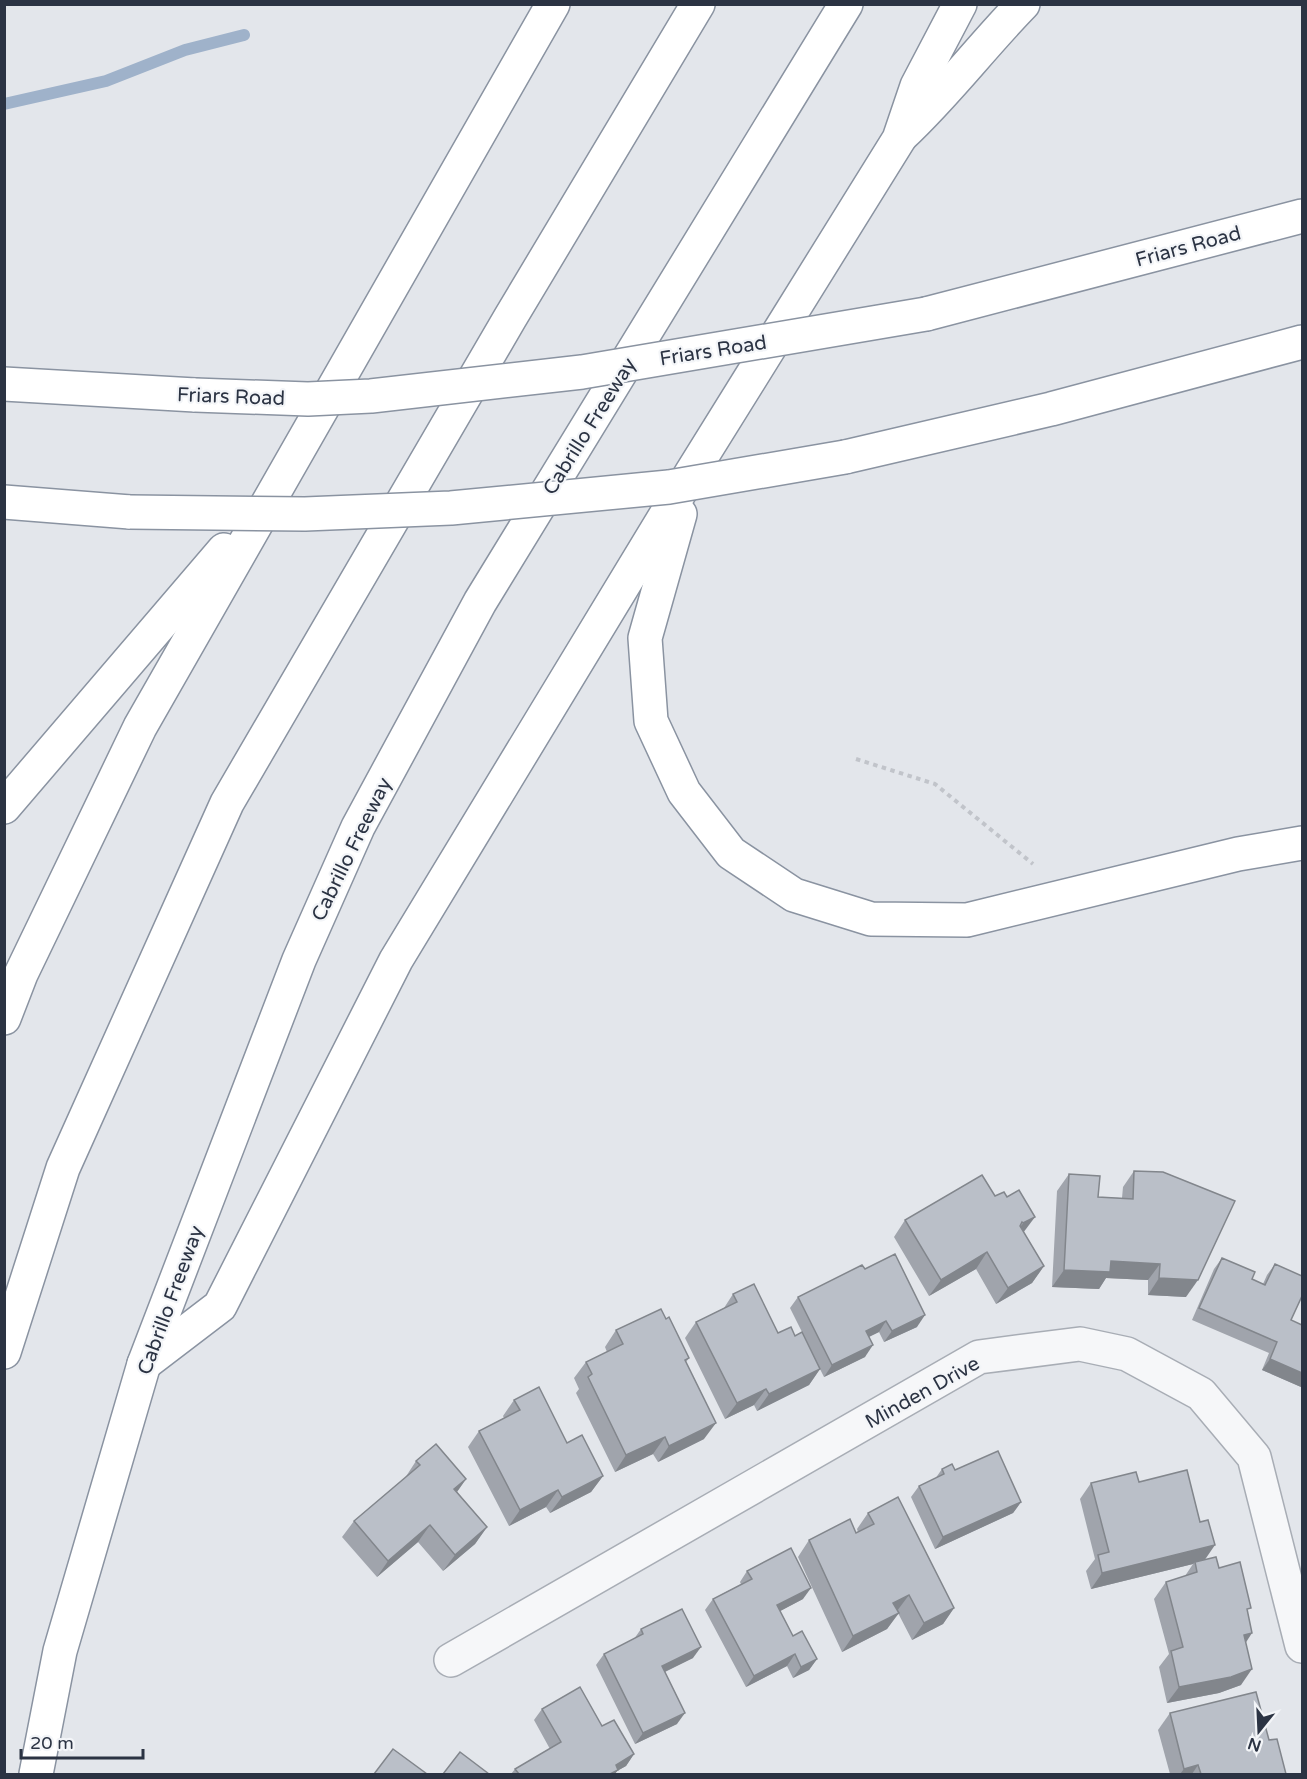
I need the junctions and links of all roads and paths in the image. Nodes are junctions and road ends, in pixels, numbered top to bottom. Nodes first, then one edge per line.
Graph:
1 (552, 4) edge
2 (698, 4) edge
3 (846, 4) edge
4 (960, 4) edge
5 (1023, 4) edge
6 (899, 139) junction
7 (1302, 216) edge
8 (1302, 342) edge
9 (4, 384) edge
10 (692, 472) junction
11 (276, 490) junction
12 (4, 502) edge
13 (856, 759) dead end
14 (4, 807) edge
15 (1302, 843) edge
16 (1039, 869) dead end
17 (4, 1018) edge
18 (4, 1352) edge
19 (144, 1364) junction
20 (1302, 1646) edge
21 (451, 1660) dead end
22 (36, 1774) edge

1 - 11 highway
2 - 18 highway
3 - 19 highway, Cabrillo Freeway
4 - 6 highway
5 - 6 highway
6 - 10 highway
7 - 9 highway, Friars Road, bridge
8 - 12 highway, bridge
10 - 15 highway
10 - 19 highway
11 - 14 highway
11 - 17 highway
13 - 16 path
19 - 22 highway, Cabrillo Freeway
20 - 21 street, Minden Drive

